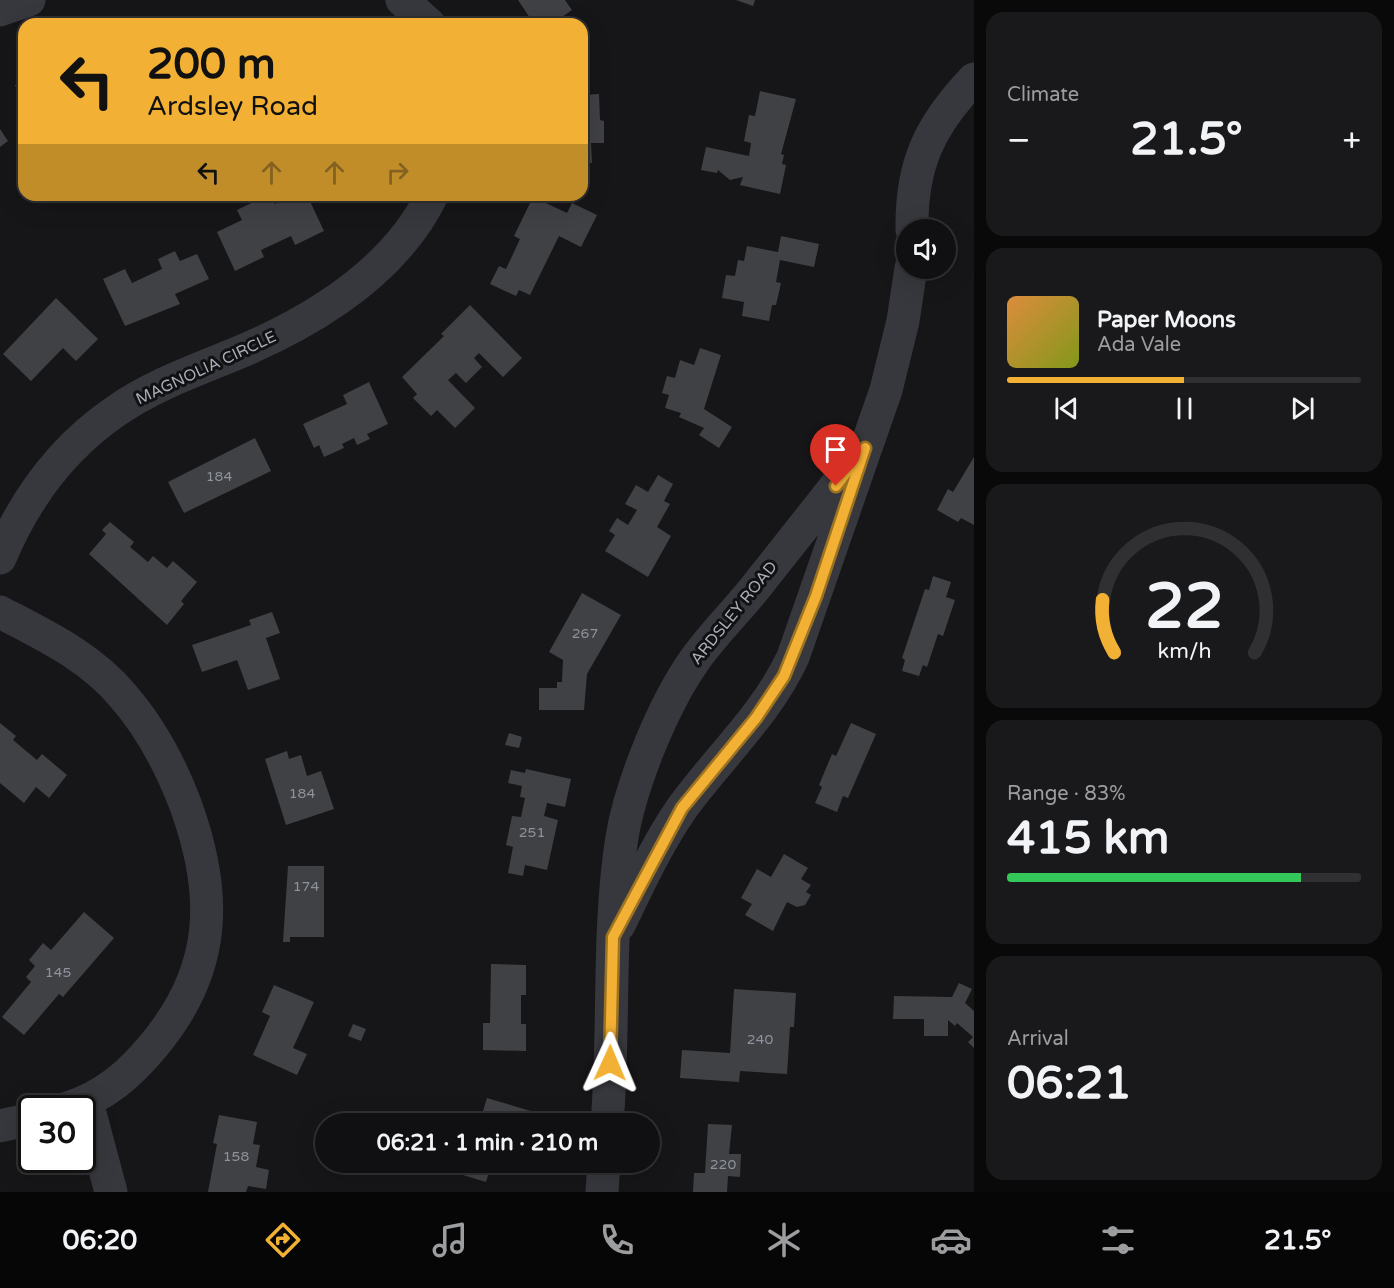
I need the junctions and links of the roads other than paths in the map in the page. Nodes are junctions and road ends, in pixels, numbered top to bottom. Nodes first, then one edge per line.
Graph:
1 (29, 0) edge
2 (402, 0) edge
3 (0, 10) edge
4 (422, 18) edge
5 (974, 79) edge
6 (428, 201) edge
7 (912, 219) edge
8 (909, 279) edge
9 (865, 448) junction
10 (0, 558) edge
11 (0, 612) edge
12 (613, 937) junction
13 (96, 1095) edge
14 (607, 1113) edge
15 (18, 1122) edge
16 (0, 1126) edge
17 (96, 1154) edge
18 (603, 1173) edge
19 (111, 1192) edge
20 (602, 1192) edge

1 - 3 street
2 - 4 street
5 - 7 street
6 - 10 street, MAGNOLIA CIRCLE
8 - 9 street, ARDSLEY ROAD
9 - 12 street, ARDSLEY ROAD
9 - 12 street, ARDSLEY ROAD
11 - 13 street
12 - 14 street, ARDSLEY ROAD
15 - 16 street
17 - 19 street
18 - 20 street

